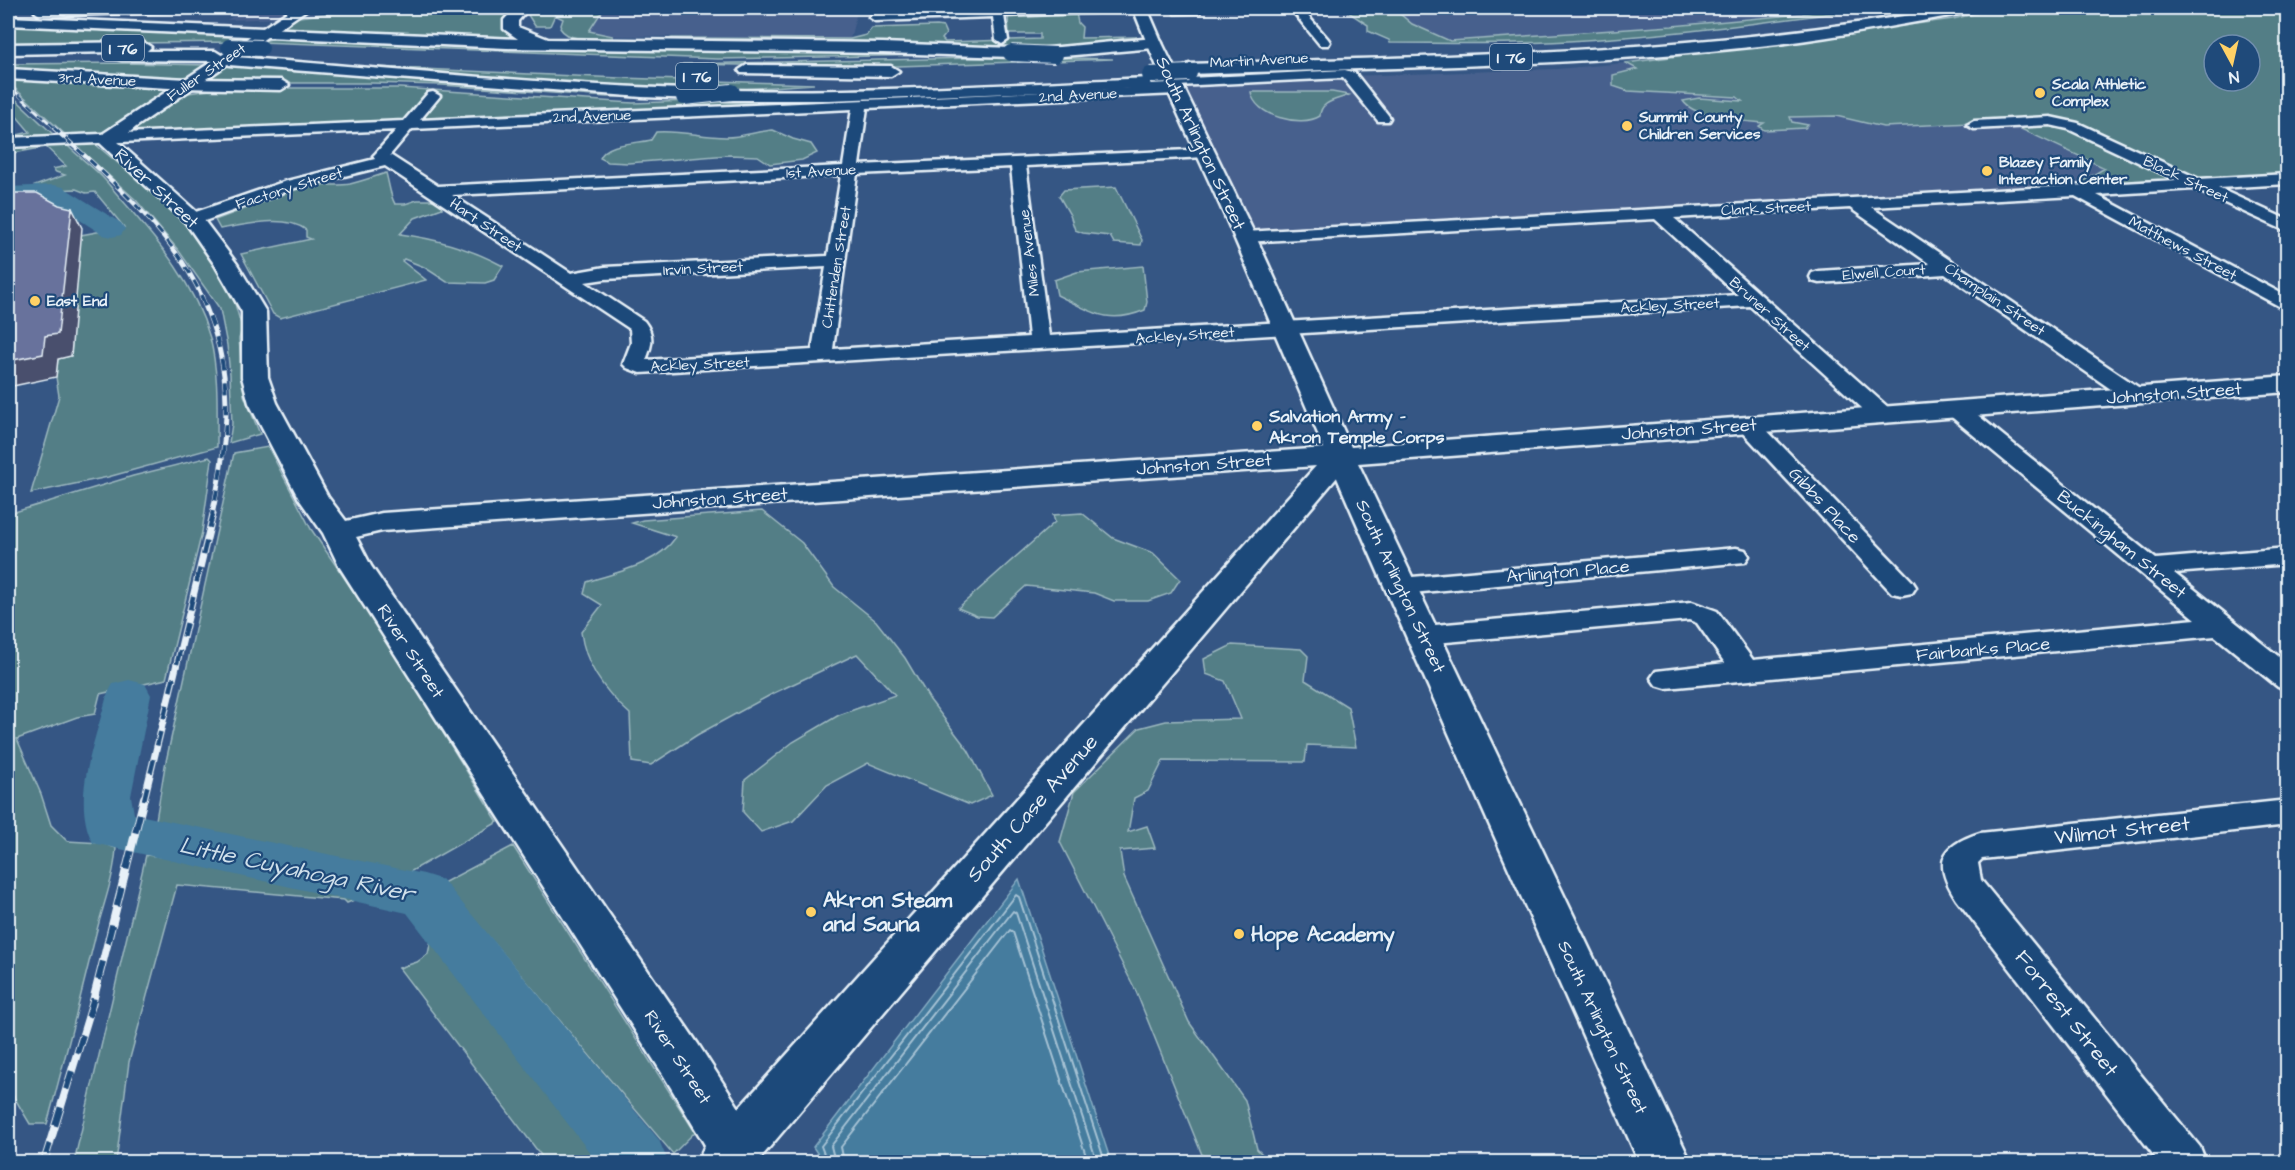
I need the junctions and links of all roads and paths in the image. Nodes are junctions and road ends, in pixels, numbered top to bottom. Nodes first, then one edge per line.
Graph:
1 (145, 8) edge
2 (187, 8) edge
3 (302, 8) edge
4 (522, 8) edge
5 (1140, 8) edge
6 (1295, 8) edge
7 (1906, 8) edge
8 (1970, 8) edge
9 (41, 12) dead end
10 (998, 13) junction
11 (875, 17) edge
12 (8, 21) edge
13 (266, 32) junction
14 (1324, 42) dead end
15 (574, 44) junction
16 (1007, 47) junction
17 (350, 51) junction
18 (18, 55) edge
19 (226, 57) junction
20 (467, 57) dead end
21 (1147, 62) junction
22 (1077, 66) dead end
23 (1344, 68) junction
24 (996, 69) dead end
25 (573, 71) dead end
26 (907, 71) dead end
27 (1183, 72) junction
28 (8, 74) edge
29 (729, 80) junction
30 (187, 84) junction
31 (297, 85) dead end
32 (319, 85) dead end
33 (433, 96) dead end
34 (860, 105) junction
35 (1383, 118) dead end
36 (406, 124) junction
37 (1974, 124) dead end
38 (110, 137) junction
39 (8, 143) edge
40 (1206, 152) junction
41 (386, 161) junction
42 (1018, 161) junction
43 (851, 170) junction
44 (2288, 179) edge
45 (2194, 183) junction
46 (436, 190) junction
47 (2078, 191) junction
48 (1853, 203) junction
49 (1659, 214) junction
50 (193, 219) junction
51 (2288, 227) edge
52 (1245, 237) junction
53 (837, 261) junction
54 (1949, 268) junction
55 (1819, 277) dead end
56 (569, 279) junction
57 (1754, 300) junction
58 (2288, 305) edge
59 (1285, 328) junction
60 (1040, 344) junction
61 (639, 348) joint
62 (821, 357) junction
63 (2288, 384) edge
64 (2136, 396) junction
65 (1956, 409) junction
66 (1882, 414) junction
67 (1748, 424) junction
68 (1341, 456) junction
69 (338, 532) junction
70 (1736, 556) dead end
71 (2288, 556) edge
72 (2152, 567) junction
73 (1401, 586) junction
74 (1902, 587) dead end
75 (2221, 626) junction
76 (1424, 636) junction
77 (1746, 671) junction
78 (1666, 678) dead end
79 (2288, 680) edge
80 (2288, 812) edge
81 (1960, 859) joint
82 (735, 1158) edge
83 (1665, 1162) edge
84 (2185, 1162) edge

1 - 2 street
1 - 9 street
3 - 13 main road, Fuller Street
4 - 15 main road
5 - 10 street
5 - 21 main road, South Arlington Street
6 - 14 street
7 - 27 main road, I 76
8 - 23 main road, I 76
10 - 11 street
10 - 16 street
12 - 13 main road
13 - 15 main road
13 - 30 main road, Fuller Street
15 - 16 main road
16 - 21 main road, bridge
17 - 19 main road, I 76, bridge
17 - 20 main road, I 76
17 - 21 main road
18 - 19 main road
18 - 19 main road, I 76
19 - 25 main road, I 76
19 - 27 main road
21 - 27 main road, bridge
21 - 27 main road, South Arlington Street
21 - 29 main road
22 - 24 main road
23 - 27 main road
23 - 35 street
26 - 29 main road, I 76
27 - 34 street, 2nd Avenue
27 - 40 main road, South Arlington Street
28 - 30 main road, 3rd Avenue
29 - 32 main road, bridge
30 - 31 main road, 3rd Avenue
30 - 38 main road, Fuller Street
33 - 36 street
34 - 36 street, 2nd Avenue
34 - 43 street, Chittenden Street
36 - 38 street, 2nd Avenue
36 - 41 street
37 - 45 street, Black Street
38 - 39 street, 2nd Avenue
38 - 50 main road, River Street
40 - 42 street, 1st Avenue
40 - 52 main road, South Arlington Street
41 - 46 street, Hart Street
41 - 50 street, Factory Street
42 - 43 street, 1st Avenue
42 - 60 street, Miles Avenue
43 - 46 street, 1st Avenue
43 - 53 street, Chittenden Street
44 - 45 street, Clark Street
45 - 47 street, Clark Street
45 - 51 street, Black Street
46 - 56 street, Hart Street
47 - 48 street, Clark Street
47 - 58 street, Matthews Street
48 - 49 street, Clark Street
48 - 54 street, Champlain Street
49 - 52 street, Clark Street
49 - 57 street, Bruner Street
50 - 69 main road, River Street
52 - 59 main road, South Arlington Street
53 - 56 street, Irvin Street
53 - 62 street, Chittenden Street
54 - 55 street, Elwell Court
54 - 64 street, Champlain Street
56 - 61 street, Hart Street
57 - 59 street, Ackley Street
57 - 66 street, Bruner Street
59 - 60 street, Ackley Street
59 - 68 main road, South Arlington Street
60 - 62 street, Ackley Street
61 - 62 street, Ackley Street
63 - 64 main road, Johnston Street
64 - 65 main road, Johnston Street
65 - 66 main road, Johnston Street
65 - 72 street, Buckingham Street
66 - 67 main road, Johnston Street
67 - 68 main road, Johnston Street
67 - 74 street, Gibbs Place
68 - 69 main road, Johnston Street
68 - 73 main road, South Arlington Street
68 - 82 main road, South Case Avenue
69 - 82 main road, River Street
70 - 73 street, Arlington Place
71 - 72 street
72 - 75 street, Buckingham Street
73 - 76 main road, South Arlington Street
75 - 77 street, Fairbanks Place
75 - 79 street, Buckingham Street
76 - 77 street
76 - 83 main road, South Arlington Street
77 - 78 street, Fairbanks Place
80 - 81 street, Wilmot Street
81 - 84 street, Forrest Street

